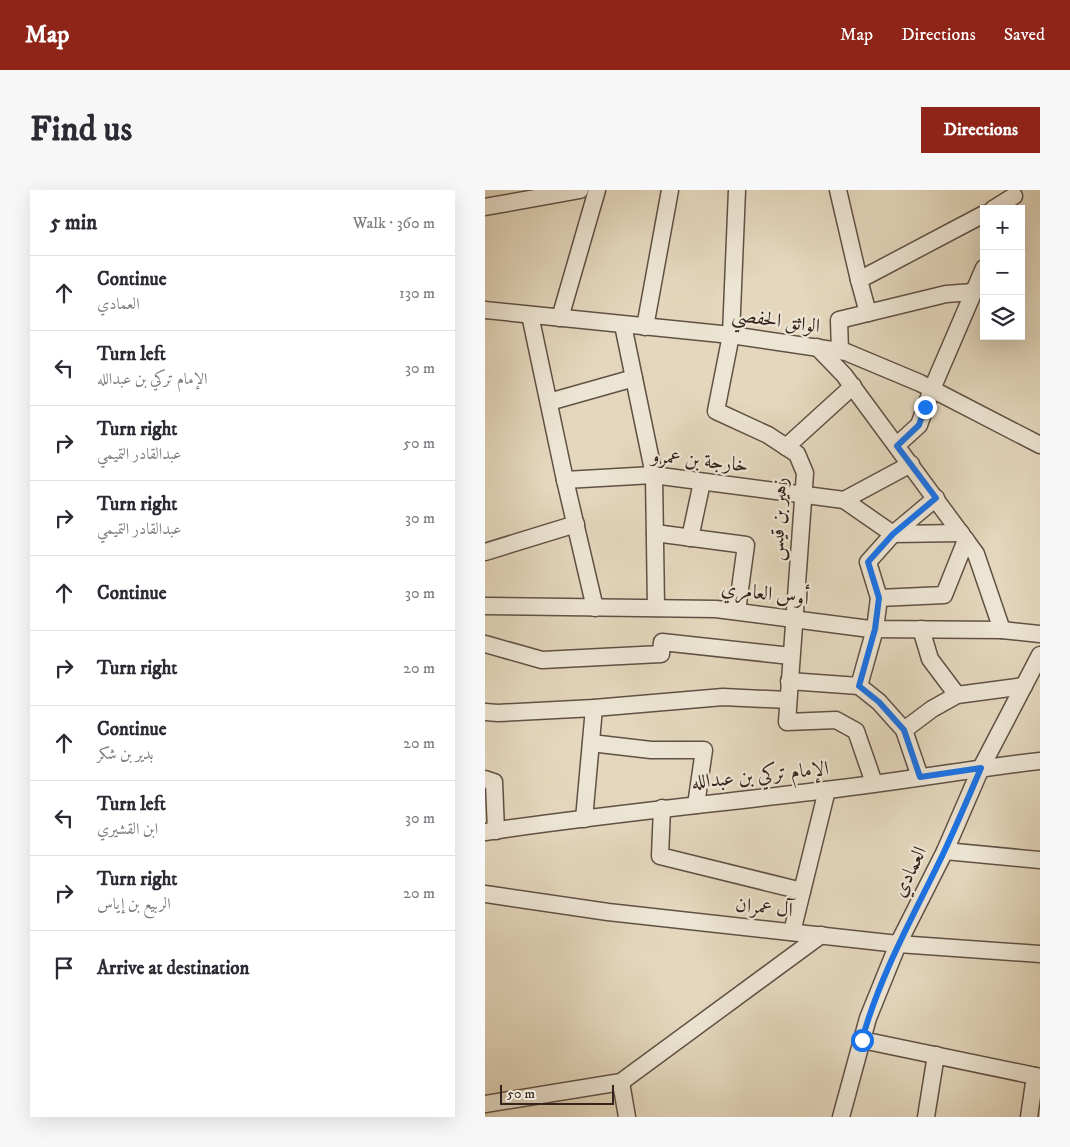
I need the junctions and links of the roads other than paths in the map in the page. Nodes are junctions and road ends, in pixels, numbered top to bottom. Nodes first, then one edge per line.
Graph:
1 (580, 190) edge
2 (597, 190) edge
3 (670, 190) edge
4 (737, 190) edge
5 (838, 190) edge
6 (1013, 198) edge
7 (1000, 205) edge
8 (485, 207) edge
9 (980, 216) edge
10 (980, 277) edge
11 (859, 280) junction
12 (973, 292) junction
13 (485, 310) edge
14 (868, 313) junction
15 (530, 315) junction
16 (560, 318) junction
17 (623, 325) junction
18 (645, 327) junction
19 (731, 335) junction
20 (817, 348) junction
21 (840, 351) junction
22 (634, 378) junction
23 (853, 386) junction
24 (931, 389) junction
25 (549, 402) junction
26 (1040, 445) edge
27 (897, 446) junction
28 (786, 447) junction
29 (911, 464) junction
30 (654, 475) junction
31 (565, 480) junction
32 (702, 482) junction
33 (803, 495) junction
34 (936, 498) junction
35 (844, 500) junction
36 (576, 524) junction
37 (655, 533) junction
38 (893, 534) junction
39 (963, 536) junction
40 (690, 538) junction
41 (485, 552) edge
42 (879, 598) junction
43 (485, 606) edge
44 (595, 608) junction
45 (656, 608) junction
46 (737, 612) junction
47 (794, 619) junction
48 (875, 629) junction
49 (921, 629) junction
50 (1002, 630) junction
51 (1040, 634) edge
52 (485, 644) edge
53 (1040, 655) edge
54 (791, 656) junction
55 (789, 681) junction
56 (859, 686) junction
57 (1024, 686) junction
58 (957, 695) junction
59 (788, 700) junction
60 (594, 708) junction
61 (485, 712) edge
62 (904, 730) junction
63 (591, 743) junction
64 (1040, 761) edge
65 (981, 768) junction
66 (920, 777) junction
67 (485, 779) edge
68 (874, 783) junction
69 (827, 790) junction
70 (696, 805) junction
71 (662, 808) junction
72 (584, 819) junction
73 (491, 832) edge
74 (945, 851) junction
75 (1040, 860) edge
76 (802, 890) junction
77 (485, 894) edge
78 (793, 932) junction
79 (821, 935) junction
80 (898, 944) junction
81 (1040, 954) edge
82 (862, 1040) junction
83 (935, 1055) junction
84 (1038, 1076) edge
85 (621, 1082) junction
86 (485, 1104) edge
87 (627, 1117) edge
88 (841, 1117) edge
89 (926, 1117) edge
90 (1029, 1117) edge

1 - 8 street
2 - 16 street
3 - 18 street
4 - 19 street, زهير بن قيس
5 - 11 street
6 - 7 street
9 - 11 street
10 - 12 street
11 - 14 street
12 - 14 street
12 - 24 street
13 - 15 street, الواثق الحفصي
14 - 21 street
15 - 16 street, الواثق الحفصي
15 - 25 street
16 - 17 street, الواثق الحفصي
17 - 18 street, الواثق الحفصي
17 - 22 street
18 - 19 street, الواثق الحفصي
19 - 20 street, الواثق الحفصي
19 - 28 street, زهير بن قيس
20 - 21 street, الواثق الحفصي
20 - 23 street
21 - 24 street, الواثق الحفصي
22 - 25 street
22 - 30 street
23 - 27 street
23 - 28 street
24 - 26 street, الواثق الحفصي
24 - 27 street
25 - 31 street
27 - 29 street
28 - 33 street, زهير بن قيس
29 - 34 street
29 - 35 street
30 - 31 street, خارجة بن عمرو
30 - 32 street, خارجة بن عمرو
30 - 37 street
31 - 36 street
32 - 33 street, خارجة بن عمرو
32 - 40 street
33 - 35 street, خارجة بن عمرو
33 - 47 street, زهير بن قيس
34 - 38 street
34 - 39 street
35 - 38 street
36 - 41 street
36 - 44 street
37 - 40 street
37 - 45 street
38 - 39 street
38 - 42 street
39 - 42 street
39 - 50 street
40 - 46 street
42 - 48 street
43 - 44 street, أوس العامري
44 - 45 street, أوس العامري
45 - 46 street, أوس العامري
46 - 47 street, أوس العامري
47 - 48 street, أوس العامري
47 - 54 street, زهير بن قيس
48 - 49 street, أوس العامري
48 - 56 street
49 - 50 street, أوس العامري
49 - 58 street
50 - 51 street, أوس العامري
52 - 54 street
53 - 57 street, العمادي
54 - 55 street, زهير بن قيس
55 - 56 street
55 - 59 street, زهير بن قيس
56 - 62 street
57 - 58 street
57 - 65 street, العمادي
58 - 62 street
59 - 60 street
59 - 68 street, زهير بن قيس
60 - 61 street
60 - 63 street
62 - 66 street
63 - 70 street
63 - 72 street
64 - 65 street, الإمام تركي بن عبدالله
65 - 66 street, الإمام تركي بن عبدالله
65 - 74 street, العمادي
66 - 68 street, الإمام تركي بن عبدالله
67 - 73 street
68 - 69 street, الإمام تركي بن عبدالله
69 - 70 street, الإمام تركي بن عبدالله
69 - 76 street
70 - 71 street, الإمام تركي بن عبدالله
71 - 72 street, الإمام تركي بن عبدالله
71 - 76 street
72 - 73 street, الإمام تركي بن عبدالله
74 - 75 street
74 - 80 street, العمادي
76 - 78 street
77 - 78 street, آل عمران
78 - 79 street, آل عمران
79 - 80 street, آل عمران
79 - 85 street
80 - 81 street, آل عمران
80 - 82 street, العمادي
82 - 83 street
82 - 88 street, العمادي
83 - 84 street
83 - 89 street
84 - 90 street
85 - 86 street
85 - 87 street

